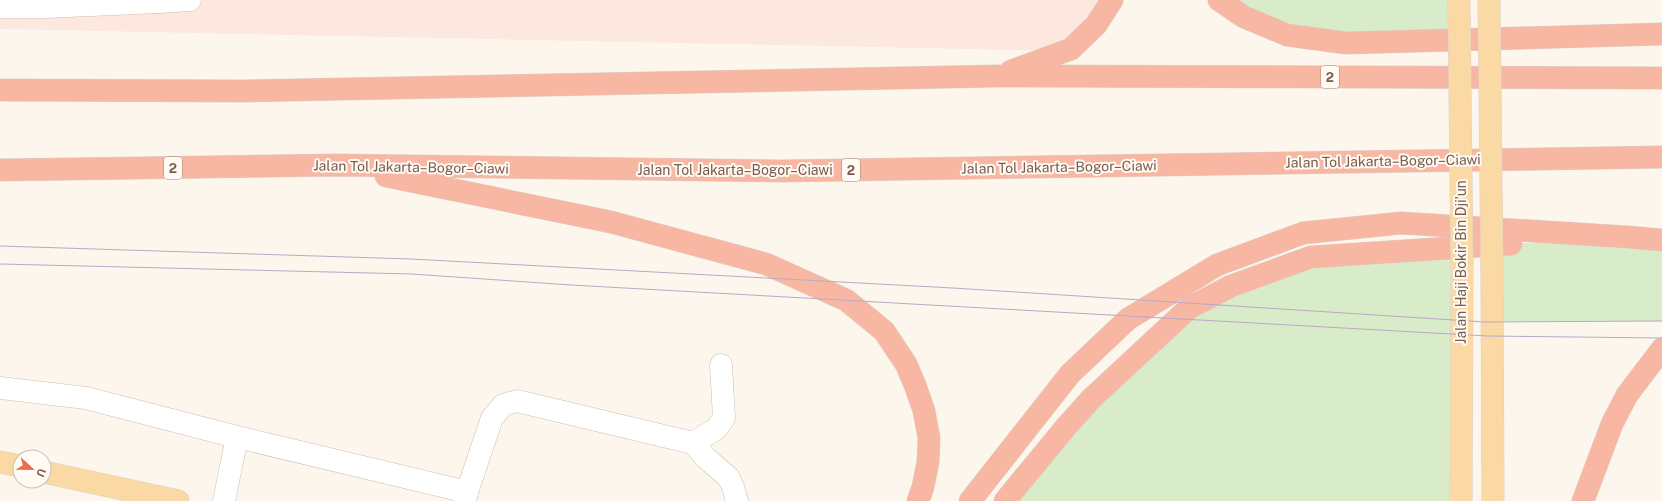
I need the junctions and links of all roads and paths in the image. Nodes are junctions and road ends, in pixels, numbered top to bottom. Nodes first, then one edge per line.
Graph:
1 (190, 0) edge
2 (1112, 0) edge
3 (1219, 0) edge
4 (1459, 0) edge
5 (1489, 0) edge
6 (157, 1) edge
7 (45, 4) edge
8 (0, 7) edge
9 (1662, 34) edge
10 (997, 76) junction
11 (1662, 78) edge
12 (0, 90) edge
13 (1662, 156) edge
14 (334, 165) junction
15 (0, 170) edge
16 (1628, 237) junction
17 (1662, 240) edge
18 (1662, 349) edge
19 (721, 366) dead end
20 (0, 388) edge
21 (237, 437) junction
22 (693, 443) junction
23 (0, 462) edge
24 (12, 464) edge
25 (52, 474) edge
26 (466, 496) edge
27 (178, 501) edge
28 (224, 501) edge
29 (737, 501) edge
30 (918, 501) edge
31 (970, 501) edge
32 (1005, 501) edge
33 (1461, 501) edge
34 (1493, 501) edge
35 (1582, 501) edge

1 - 6 lane
2 - 10 highway
3 - 9 highway
4 - 33 main road, Jalan Haji Bokir Bin Dji'un, bridge
5 - 34 main road, bridge
6 - 7 lane
7 - 8 lane
10 - 11 highway, 2
10 - 12 highway, 2
13 - 14 highway, Jalan Tol Jakarta–Bogor–Ciawi / 2
14 - 15 highway, Jalan Tol Jakarta–Bogor–Ciawi / 2
14 - 30 highway
16 - 17 highway
16 - 31 highway
16 - 32 highway
18 - 35 highway
19 - 22 lane
20 - 21 lane
21 - 26 lane
21 - 28 lane
22 - 26 lane
22 - 29 lane
23 - 24 main road
25 - 27 main road

